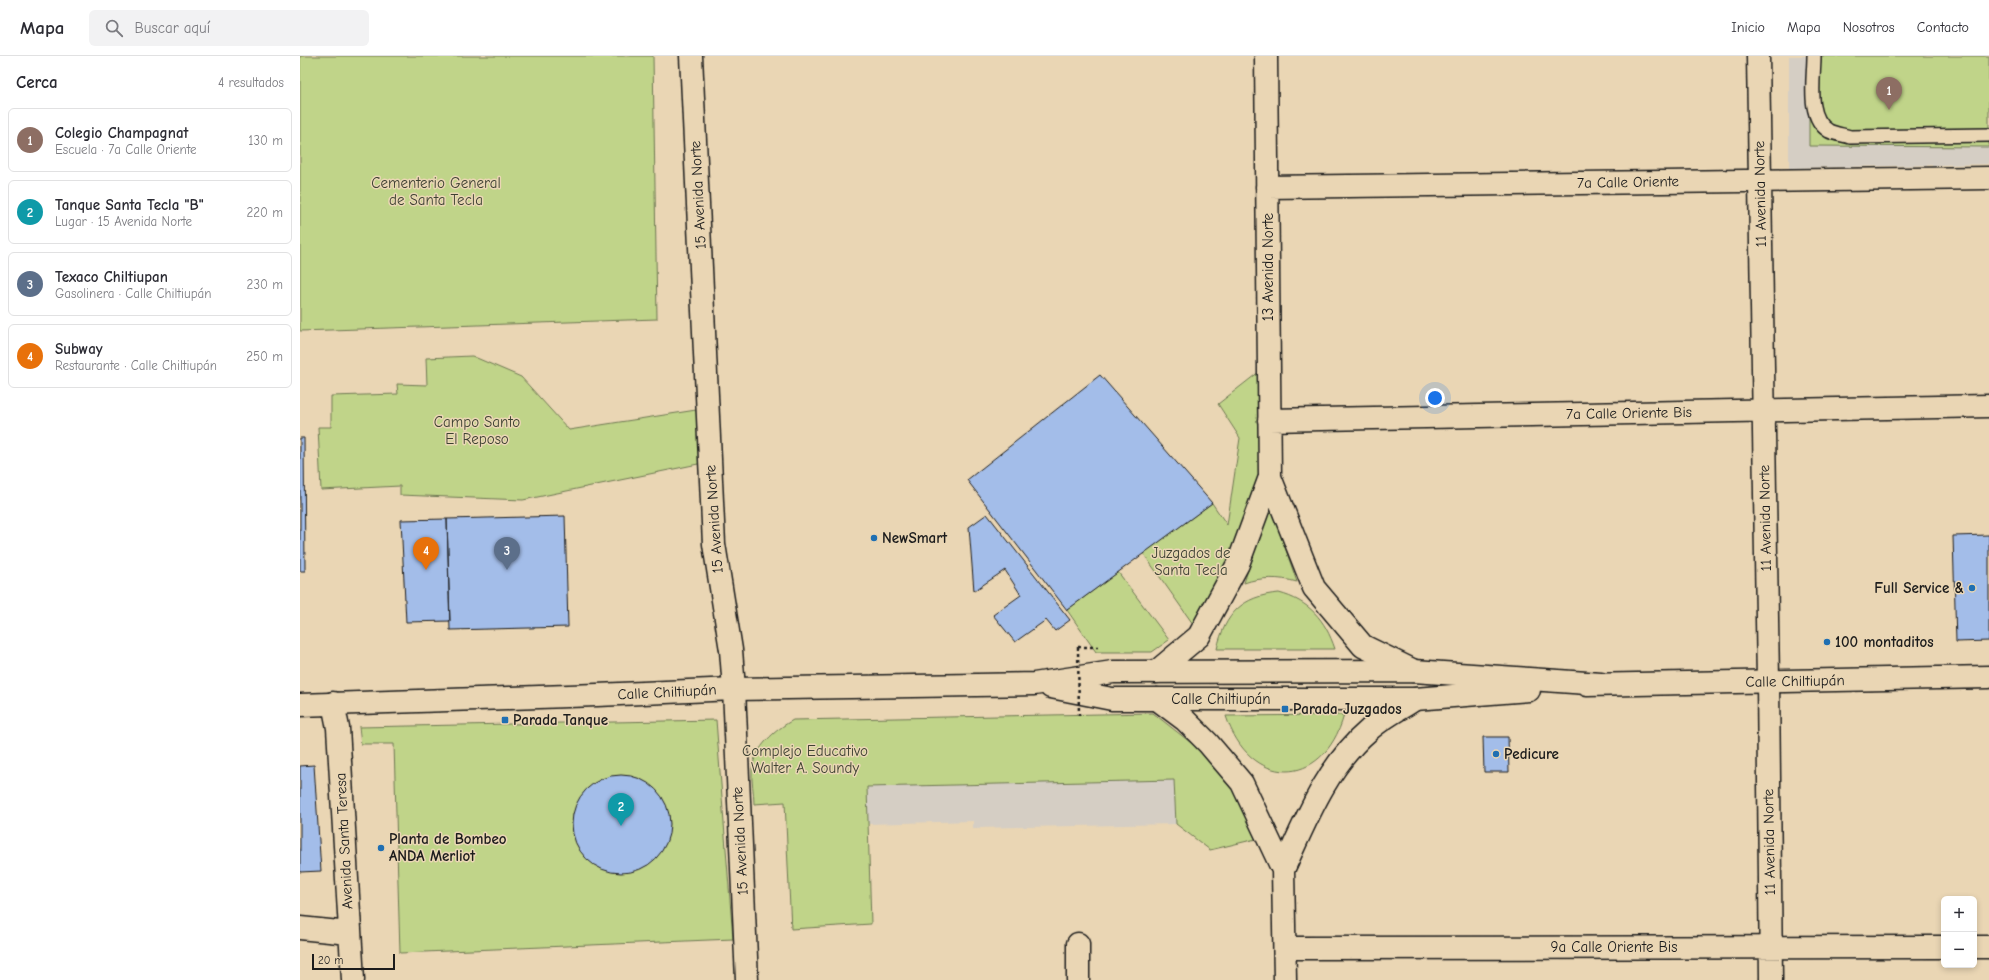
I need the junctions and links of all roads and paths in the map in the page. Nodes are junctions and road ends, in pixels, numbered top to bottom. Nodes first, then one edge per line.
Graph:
1 (691, 56) edge
2 (1266, 56) edge
3 (1758, 56) edge
4 (1814, 56) edge
5 (1989, 135) edge
6 (1989, 178) edge
7 (1760, 181) junction
8 (1267, 186) junction
9 (1989, 406) edge
10 (1764, 411) junction
11 (1269, 420) junction
12 (1270, 477) junction
13 (1078, 647) dead end
14 (1414, 670) junction
15 (1156, 672) junction
16 (1989, 677) edge
17 (1768, 681) junction
18 (1034, 684) junction
19 (1601, 684) junction
20 (734, 689) junction
21 (1156, 699) junction
22 (1415, 699) junction
23 (333, 703) junction
24 (300, 705) edge
25 (1079, 717) dead end
26 (1283, 870) junction
27 (300, 928) edge
28 (349, 933) junction
29 (1078, 944) dead end
30 (1770, 947) junction
31 (1941, 947) edge
32 (1977, 947) edge
33 (1989, 947) edge
34 (1285, 948) junction
35 (352, 980) edge
36 (747, 980) edge
37 (1078, 980) edge
38 (1286, 980) edge
39 (1770, 980) edge

1 - 20 street, 15 Avenida Norte
2 - 8 street, 13 Avenida Norte
3 - 7 street, 11 Avenida Norte
4 - 5 lane
6 - 7 street, 7a Calle Oriente
7 - 8 street, 7a Calle Oriente
7 - 10 street, 11 Avenida Norte
8 - 11 street, 13 Avenida Norte
9 - 10 street, 7a Calle Oriente Bis
10 - 11 street, 7a Calle Oriente Bis
10 - 17 street, 11 Avenida Norte
11 - 12 street, 13 Avenida Norte
12 - 14 street, 13 Avenida Norte
12 - 15 street, 13 Avenida Norte
13 - 25 path, bridge
14 - 15 street, Calle Chiltiupán
14 - 19 street, Calle Chiltiupán
15 - 18 street, Calle Chiltiupán
16 - 17 street, Calle Chiltiupán
17 - 19 street, Calle Chiltiupán
17 - 30 street, 11 Avenida Norte
18 - 20 street, Calle Chiltiupán
18 - 21 street, Calle Chiltiupán
19 - 22 street, Calle Chiltiupán
20 - 23 street, Calle Chiltiupán
20 - 36 street, 15 Avenida Norte
21 - 22 street, Calle Chiltiupán
21 - 26 street
22 - 26 street
23 - 24 street, Calle Chiltiupán
23 - 28 street, Avenida Santa Teresa
26 - 34 street
27 - 28 street
28 - 35 street, Avenida Santa Teresa
29 - 37 street
30 - 31 street, 9a Calle Oriente Bis
30 - 34 street, 9a Calle Oriente Bis
30 - 39 street, 11 Avenida Norte
32 - 33 street
34 - 38 street

